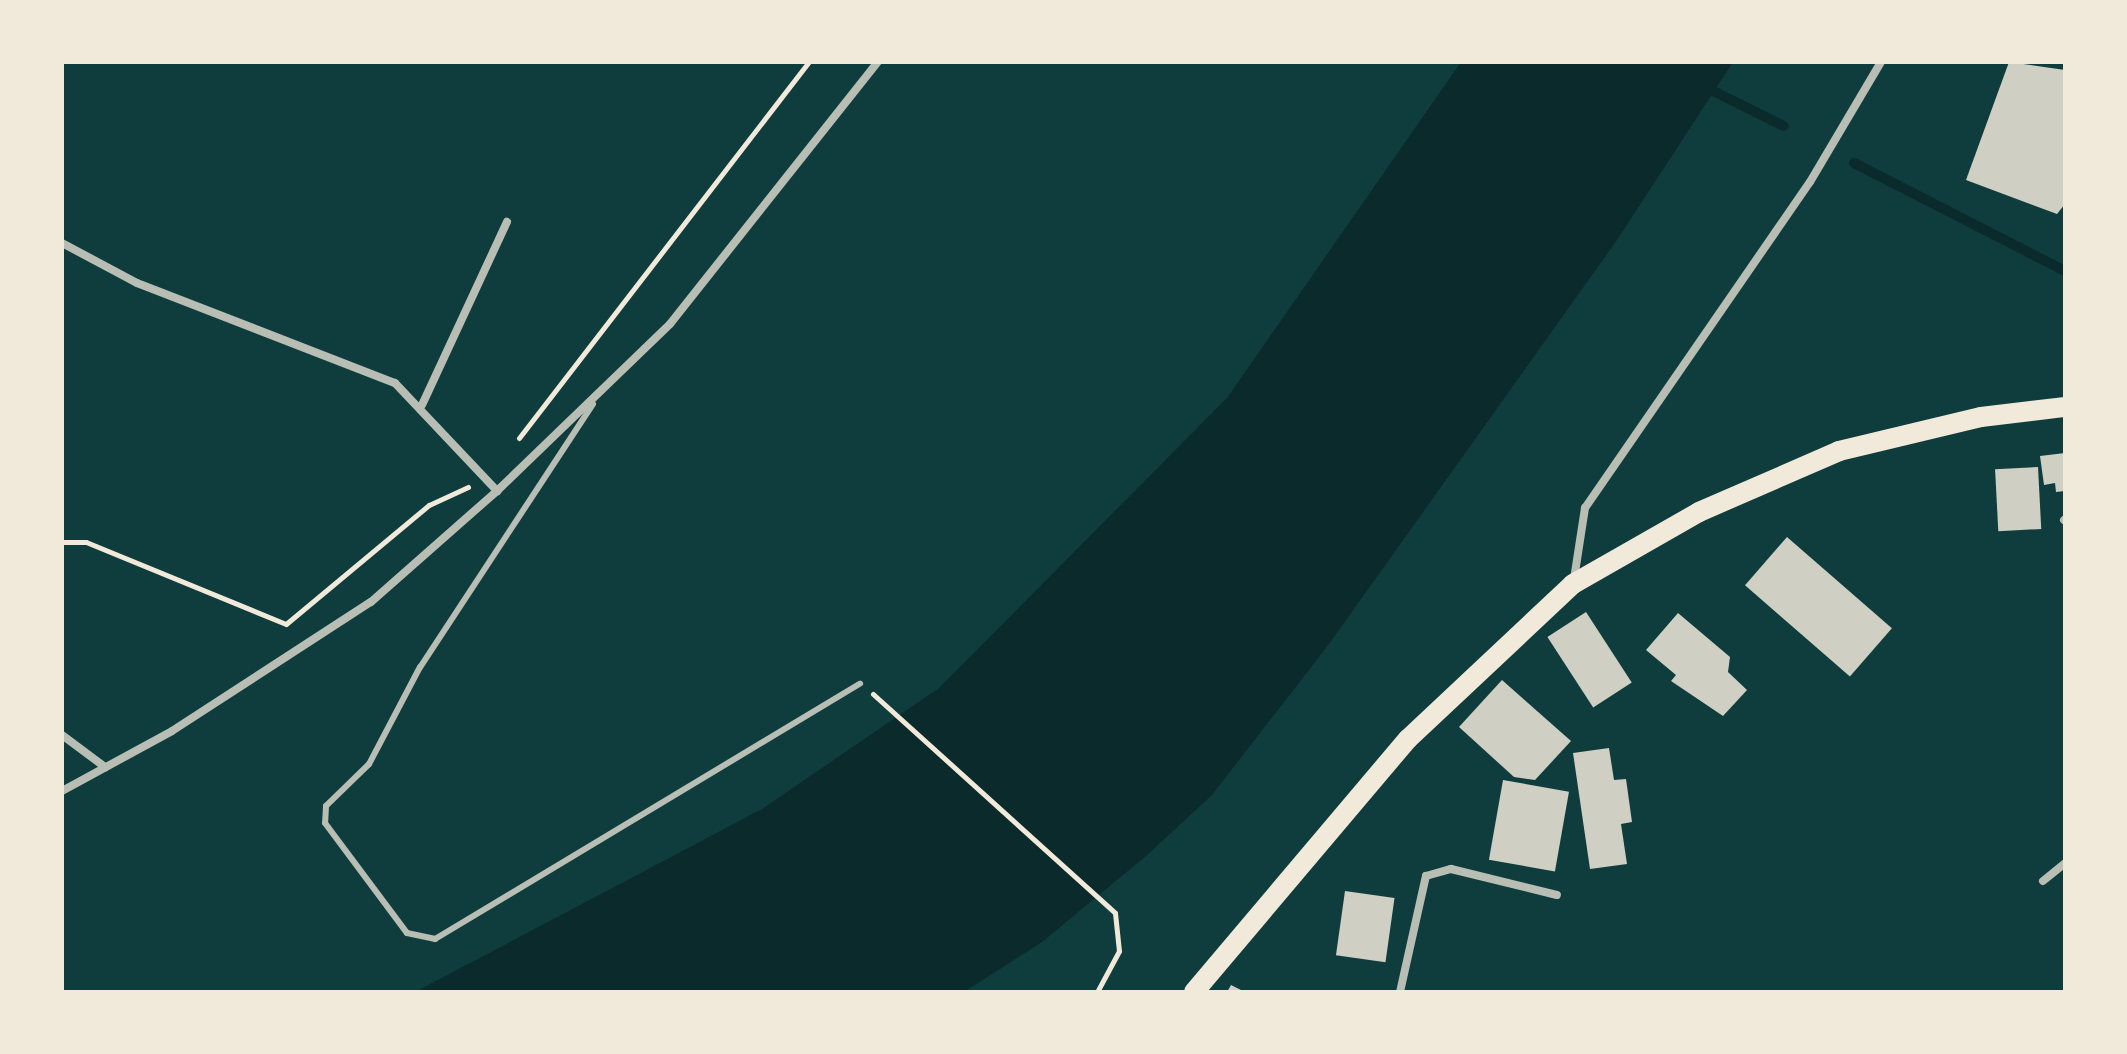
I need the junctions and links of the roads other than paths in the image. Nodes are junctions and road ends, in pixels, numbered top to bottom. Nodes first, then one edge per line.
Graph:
1 (878, 62) edge
2 (1881, 62) edge
3 (507, 222) dead end
4 (62, 243) edge
5 (593, 404) junction
6 (422, 405) junction
7 (2065, 407) edge
8 (497, 491) junction
9 (1573, 584) junction
10 (860, 684) dead end
11 (62, 735) edge
12 (105, 767) junction
13 (62, 791) edge
14 (2065, 863) edge
15 (2043, 881) dead end
16 (1557, 895) dead end
17 (1194, 992) edge
18 (1400, 992) edge

1 - 5 street
2 - 9 street
3 - 6 street
4 - 6 street
5 - 8 street
5 - 10 lane
6 - 8 street
7 - 9 main road
8 - 12 street
9 - 17 main road
11 - 12 street
12 - 13 street
14 - 15 street
16 - 18 street

